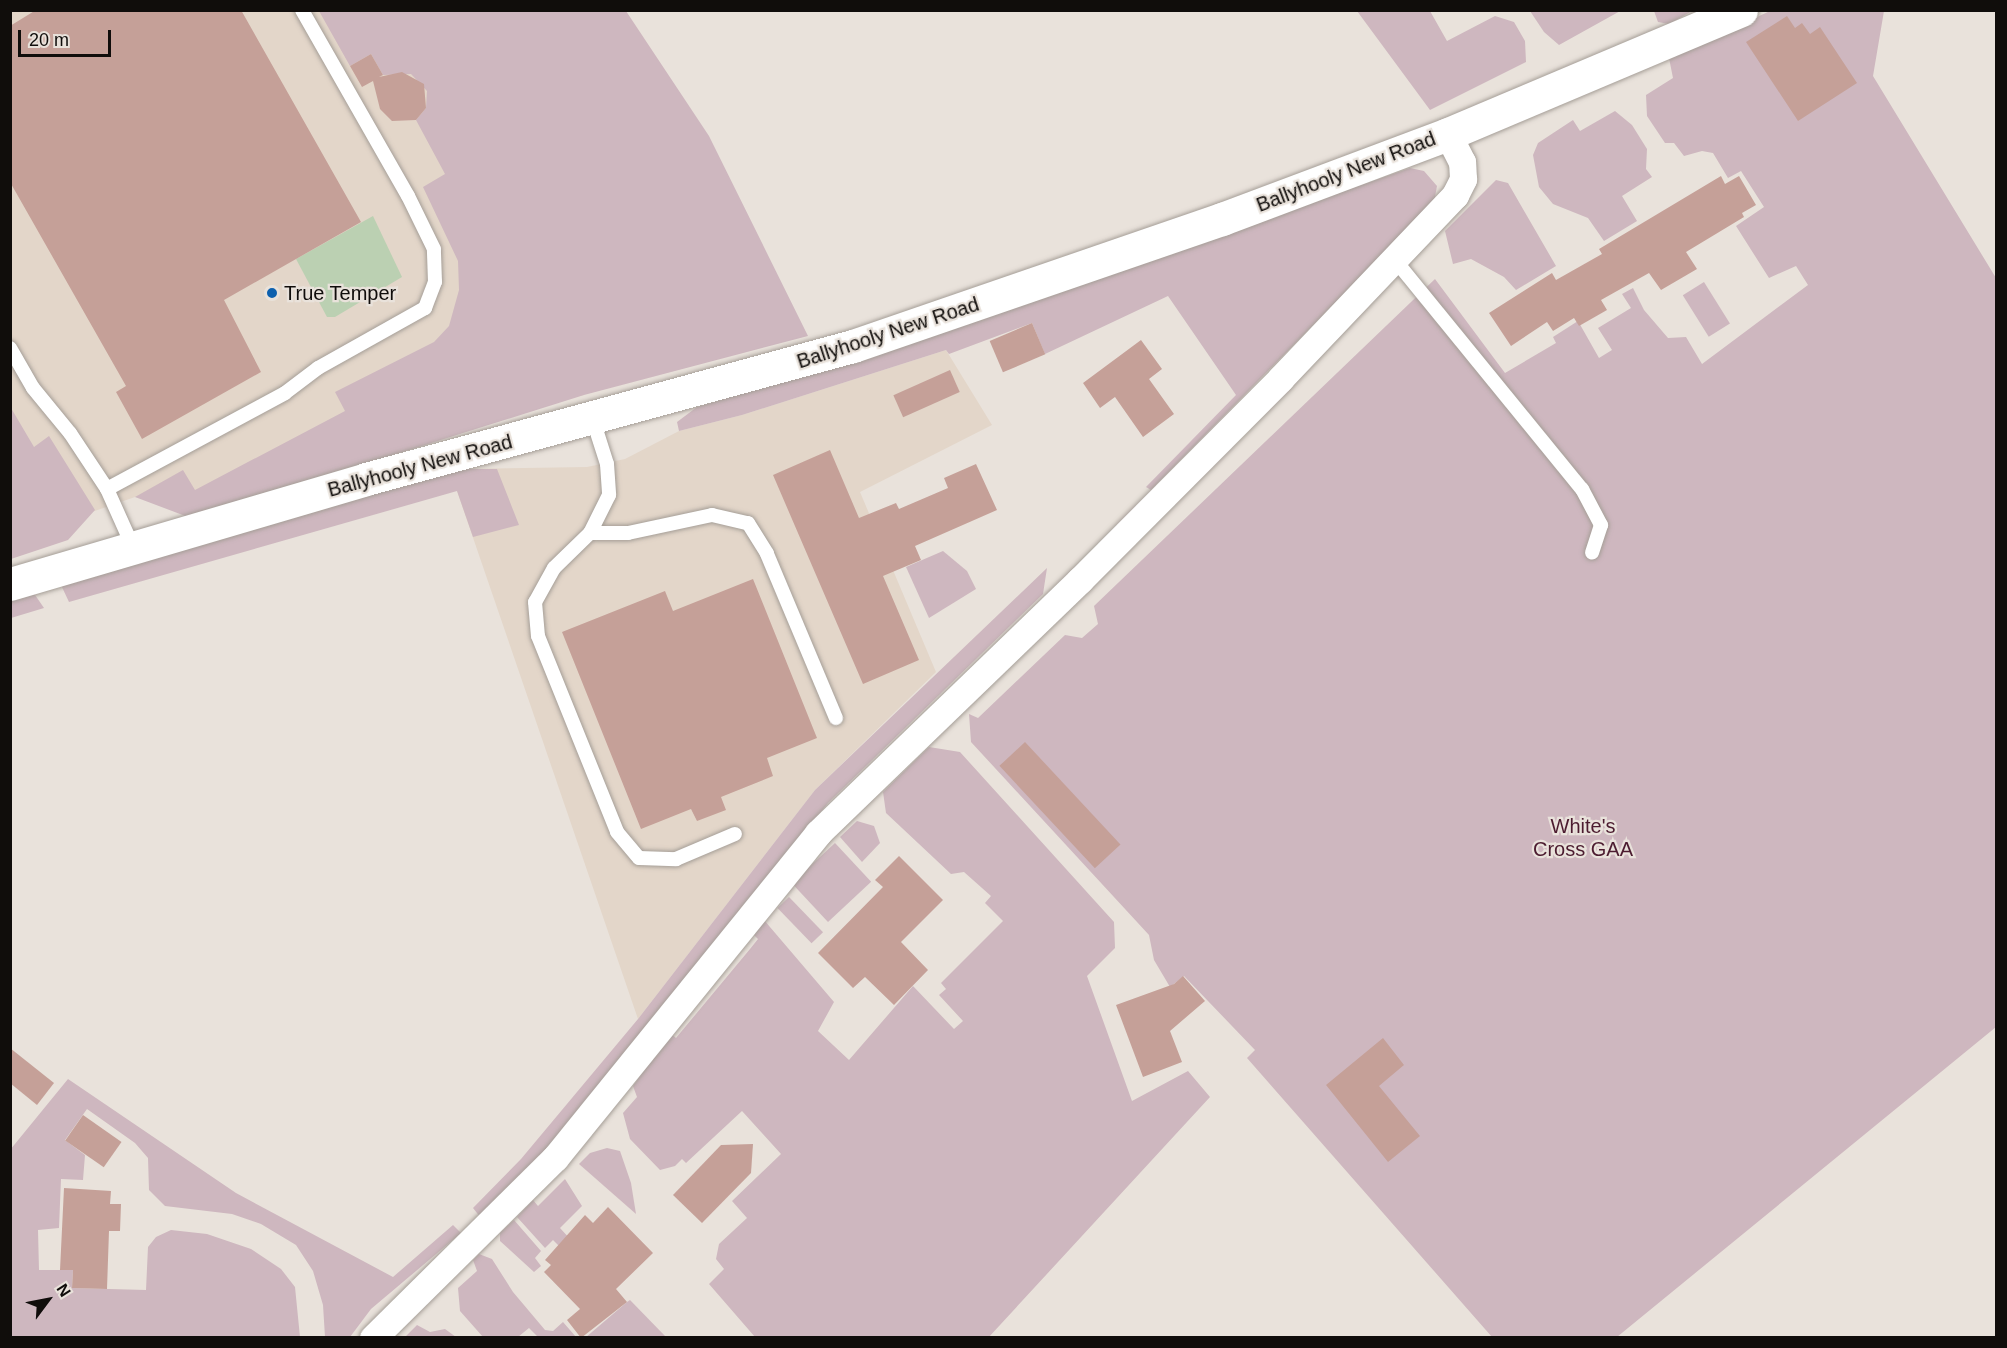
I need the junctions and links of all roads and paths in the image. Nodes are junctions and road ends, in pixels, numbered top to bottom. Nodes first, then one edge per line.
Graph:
1 (302, 10) edge
2 (1741, 10) edge
3 (1448, 134) junction
4 (1395, 260) junction
5 (10, 348) edge
6 (593, 420) junction
7 (107, 489) junction
8 (590, 533) junction
9 (133, 548) junction
10 (1592, 553) dead end
11 (10, 584) edge
12 (836, 718) dead end
13 (735, 834) dead end
14 (373, 1338) edge

1 - 7 lane
2 - 3 main road, Ballyhooly New Road
3 - 4 street
3 - 6 main road, Ballyhooly New Road
4 - 10 lane
4 - 14 street
5 - 7 lane
6 - 8 lane
6 - 9 main road, Ballyhooly New Road
7 - 9 lane
8 - 12 lane
8 - 13 lane
9 - 11 main road, Ballyhooly New Road

